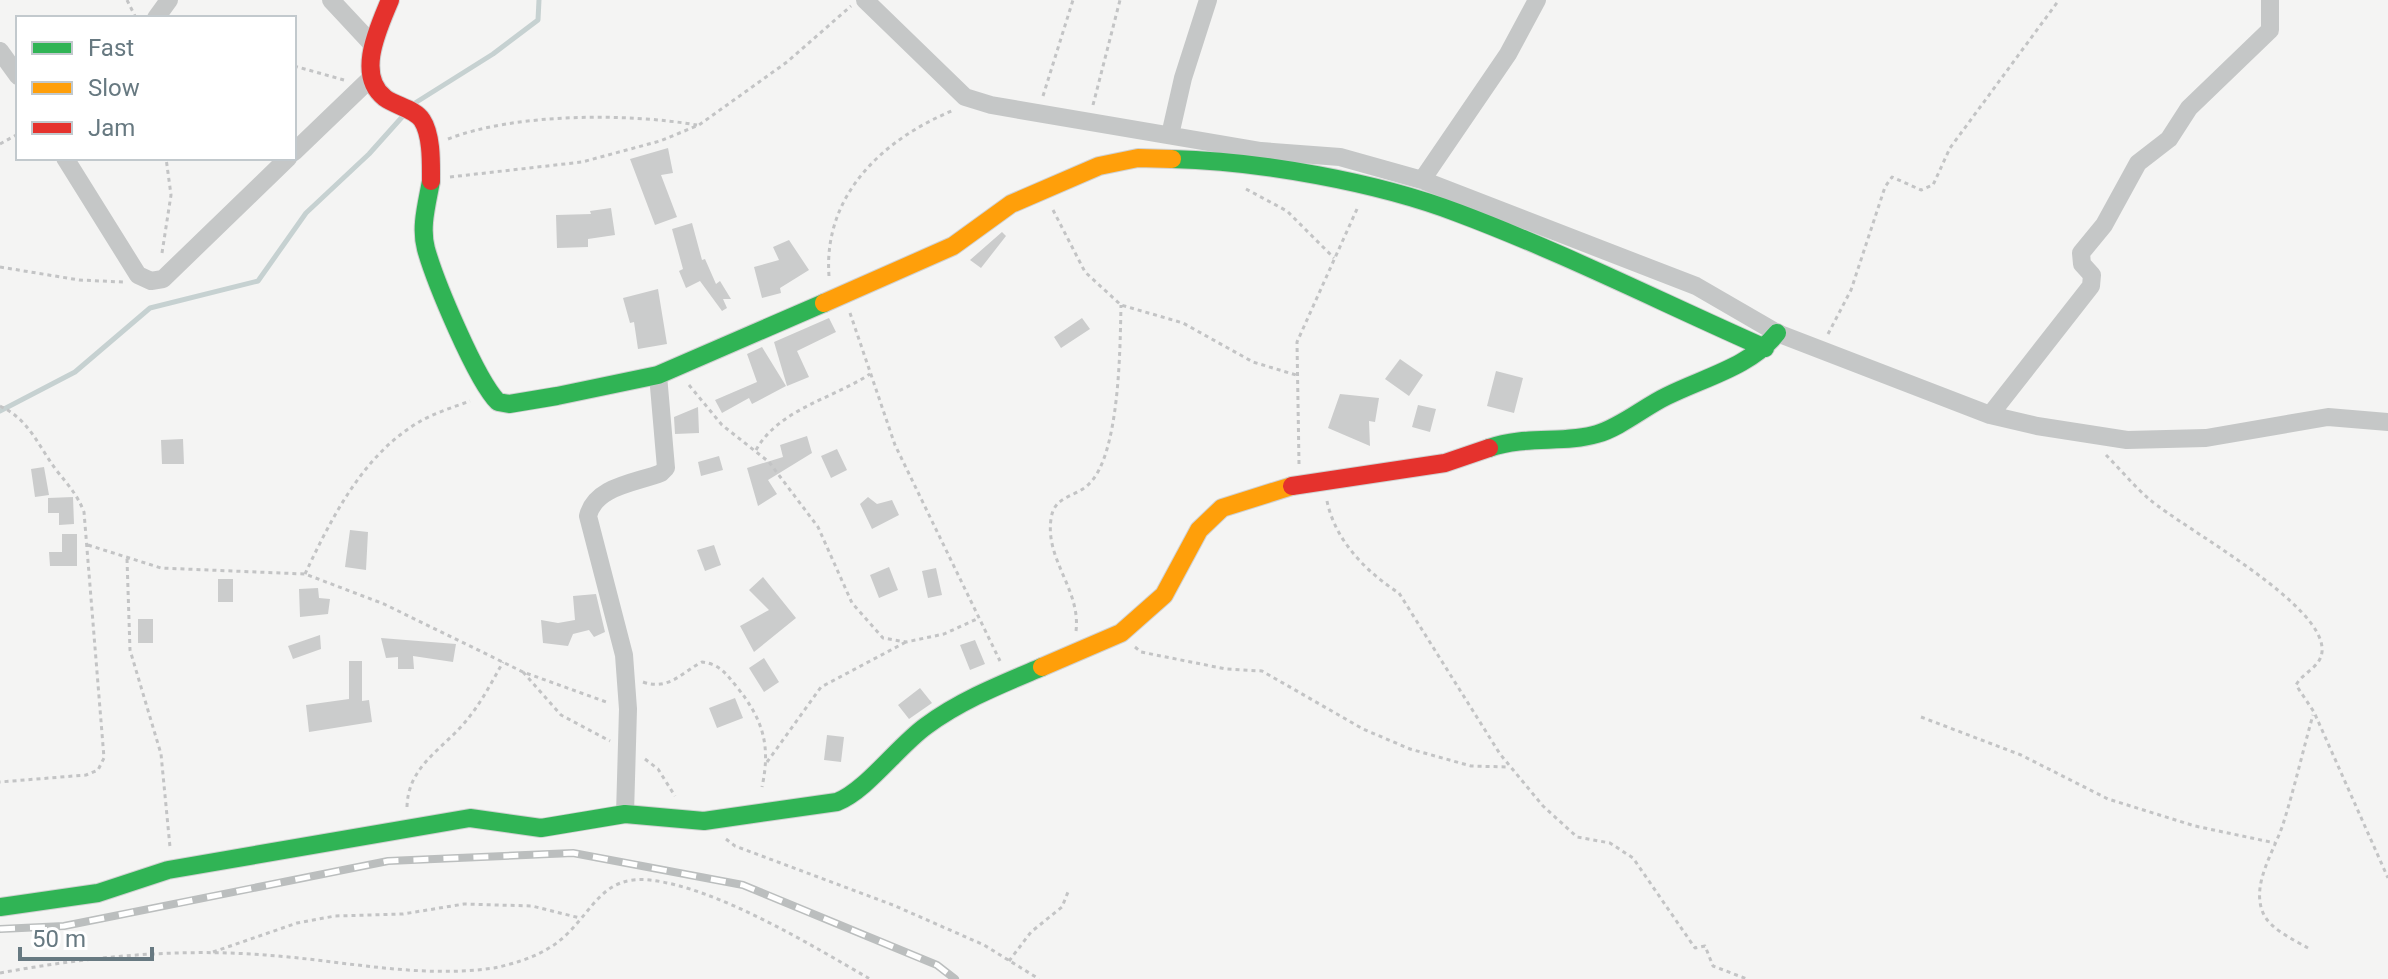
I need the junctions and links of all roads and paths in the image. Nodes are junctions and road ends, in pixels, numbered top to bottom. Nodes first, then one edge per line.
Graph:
1 (331, 0) edge
2 (390, 0) edge
3 (859, 0) edge
4 (865, 0) edge
5 (1073, 0) edge
6 (1120, 0) edge
7 (1208, 0) edge
8 (1537, 0) edge
9 (2059, 0) edge
10 (2270, 0) edge
11 (372, 44) junction
12 (0, 51) edge
13 (296, 66) edge
14 (16, 73) edge
15 (367, 81) junction
16 (977, 101) junction
17 (1039, 111) junction
18 (1090, 121) junction
19 (699, 125) junction
20 (1170, 135) junction
21 (429, 146) junction
22 (296, 150) edge
23 (66, 160) edge
24 (166, 160) edge
25 (286, 160) edge
26 (431, 179) junction
27 (1422, 180) junction
28 (1367, 187) junction
29 (1244, 188) dead end
30 (1041, 189) junction
31 (1334, 258) junction
32 (0, 267) edge
33 (157, 280) junction
34 (837, 297) junction
35 (1121, 305) junction
36 (1771, 340) junction
37 (1821, 348) junction
38 (667, 371) junction
39 (871, 373) junction
40 (1296, 375) junction
41 (489, 393) junction
42 (0, 406) edge
43 (1990, 415) junction
44 (2388, 422) edge
45 (2087, 435) junction
46 (756, 450) junction
47 (1323, 481) junction
48 (1292, 486) junction
49 (88, 545) junction
50 (127, 559) junction
51 (305, 574) junction
52 (979, 618) junction
53 (1121, 633) junction
54 (906, 642) junction
55 (1070, 653) junction
56 (624, 655) junction
57 (503, 662) junction
58 (523, 672) junction
59 (1008, 679) junction
60 (628, 709) junction
61 (2314, 712) junction
62 (1921, 717) dead end
63 (627, 749) junction
64 (767, 762) junction
65 (1511, 767) junction
66 (0, 782) edge
67 (679, 802) dead end
68 (758, 811) junction
69 (625, 814) junction
70 (704, 821) junction
71 (408, 827) junction
72 (2275, 843) junction
73 (168, 870) junction
74 (2388, 878) edge
75 (1068, 892) dead end
76 (0, 907) edge
77 (580, 918) junction
78 (2308, 948) dead end
79 (209, 953) junction
80 (1009, 961) junction
81 (0, 973) edge
82 (870, 979) edge
83 (1039, 979) edge
84 (1747, 979) edge

1 - 11 street
2 - 11 street
3 - 19 path
4 - 16 street
5 - 17 path
6 - 18 path
7 - 20 street
8 - 27 street
9 - 37 path
10 - 43 street
11 - 15 street
12 - 14 street
13 - 15 path
15 - 21 street
15 - 22 street
16 - 17 street
16 - 34 path
17 - 18 street
18 - 20 street
19 - 21 path
19 - 26 path
20 - 27 street
21 - 26 street
23 - 33 street
24 - 33 path
25 - 33 street
26 - 41 street
27 - 36 street
28 - 30 street
28 - 31 path
28 - 36 street
29 - 31 path
30 - 34 street
30 - 35 path
31 - 40 path
32 - 33 path
34 - 38 street
34 - 39 path
35 - 40 path
35 - 55 path
36 - 37 street
36 - 47 street
37 - 43 street
38 - 41 street
38 - 46 path
38 - 56 street
39 - 46 path
39 - 52 path
40 - 48 path
41 - 51 path
42 - 49 path
43 - 45 street
44 - 45 street
45 - 61 path
46 - 54 path
47 - 48 street
47 - 65 path
48 - 53 street
49 - 50 path
49 - 66 path
50 - 51 path
50 - 73 path
51 - 57 path
52 - 54 path
52 - 59 path
53 - 55 street
53 - 65 path
54 - 64 path
55 - 59 street
56 - 60 street
56 - 64 path
57 - 58 path
57 - 71 path
58 - 60 path
58 - 63 path
59 - 68 street
60 - 63 street
61 - 72 path
61 - 74 path
62 - 72 path
63 - 67 path
63 - 69 street
64 - 68 path
65 - 84 path
68 - 70 street
69 - 70 street
69 - 71 street
70 - 80 path
71 - 73 street
72 - 78 path
73 - 76 street
75 - 80 path
77 - 79 path
77 - 79 path
77 - 82 path
79 - 81 path
80 - 83 path

